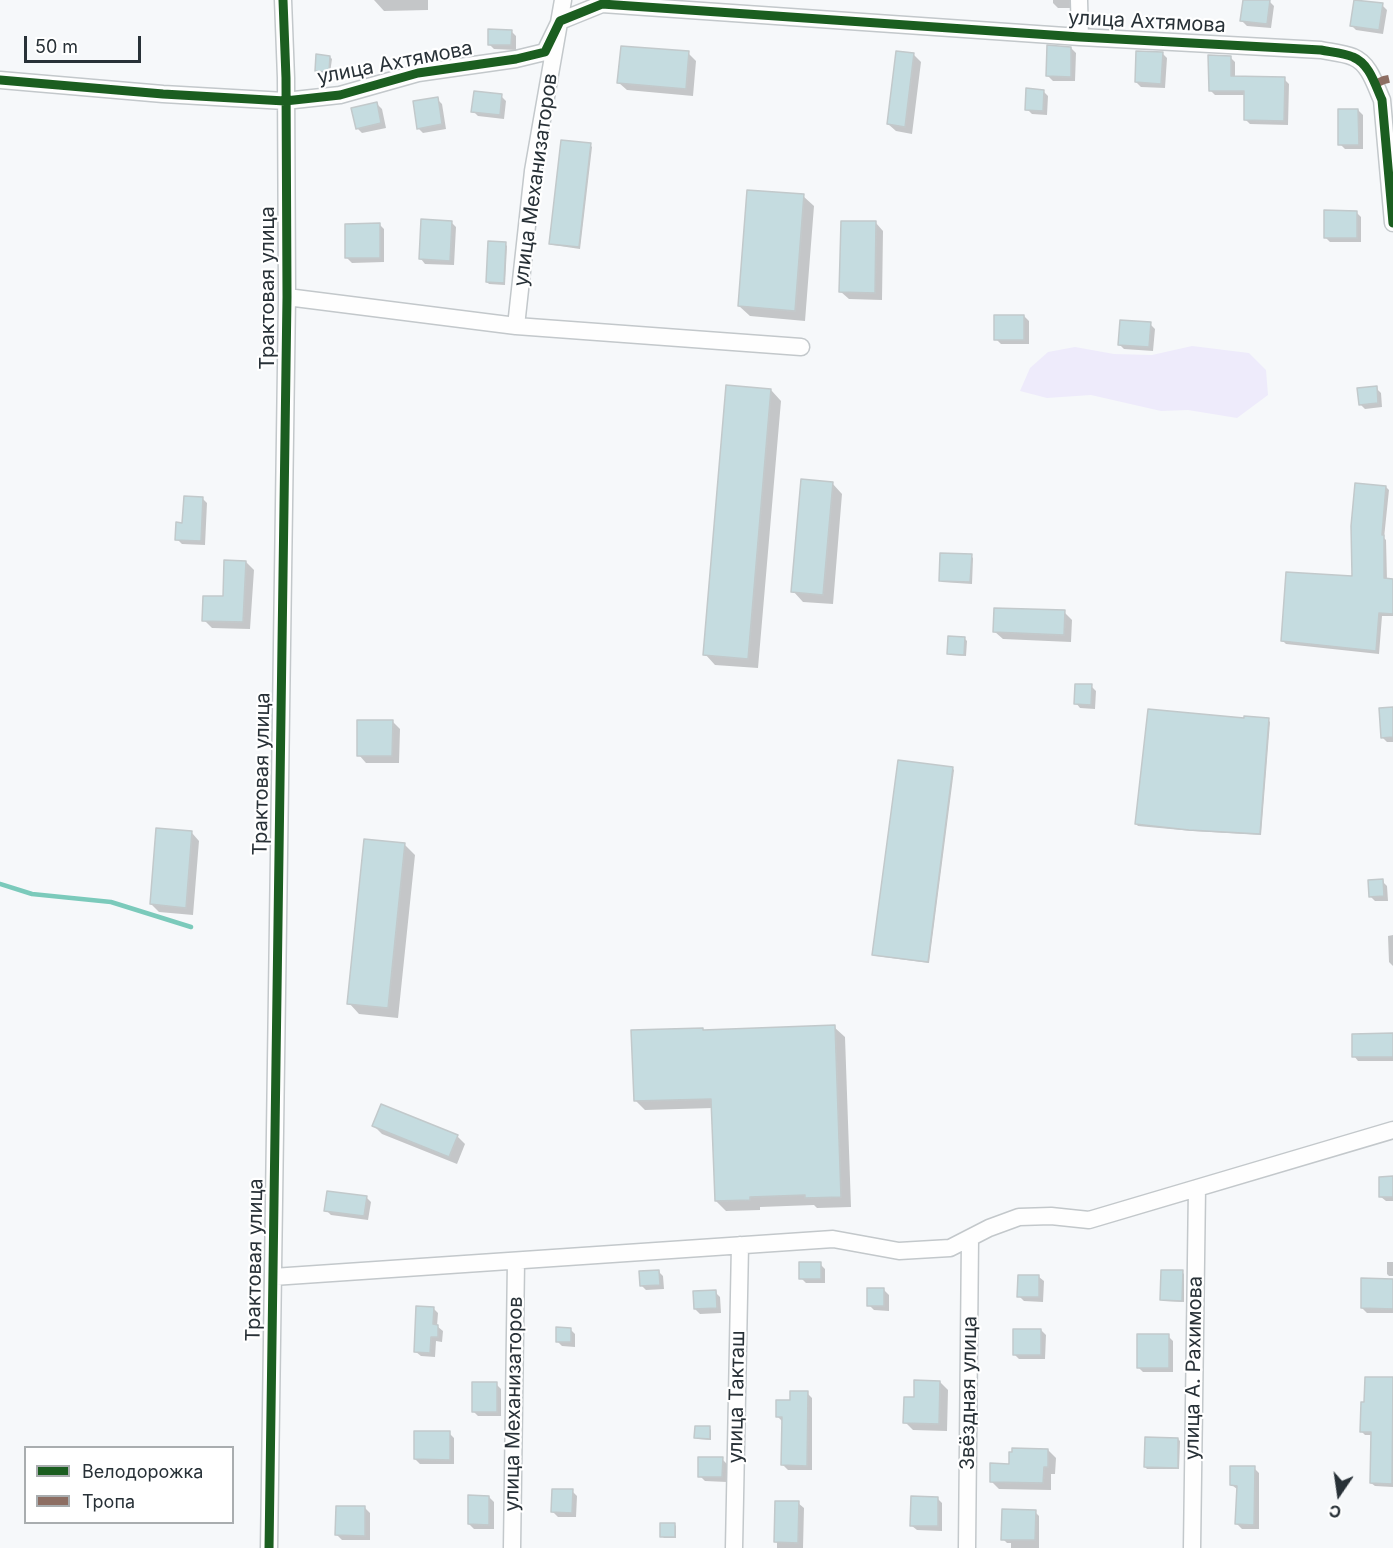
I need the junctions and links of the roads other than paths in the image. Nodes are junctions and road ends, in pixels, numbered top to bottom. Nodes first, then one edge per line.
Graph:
1 (283, 0) edge
2 (563, 0) edge
3 (1079, 0) edge
4 (560, 21) junction
5 (1080, 37) junction
6 (0, 80) edge
7 (285, 101) junction
8 (1393, 223) edge
9 (287, 297) junction
10 (516, 326) junction
11 (801, 347) dead end
12 (1393, 1130) edge
13 (1197, 1188) junction
14 (970, 1238) junction
15 (741, 1245) junction
16 (516, 1261) junction
17 (273, 1277) junction
18 (269, 1548) edge
19 (512, 1548) edge
20 (734, 1548) edge
21 (967, 1548) edge
22 (1192, 1548) edge

1 - 7 street, Трактовая улица
2 - 4 street, улица Механизаторов
3 - 5 street
4 - 5 street, улица Ахтямова
4 - 7 street, улица Ахтямова
4 - 10 street, улица Механизаторов
5 - 8 street, улица Ахтямова
6 - 7 street
7 - 9 street, Трактовая улица
9 - 10 street
9 - 17 street, Трактовая улица
10 - 11 street
12 - 13 street
13 - 14 street
13 - 22 street, улица А. Рахимова
14 - 15 street
14 - 21 street, Звёздная улица
15 - 16 street
15 - 20 street, улица Такташ
16 - 17 street
16 - 19 street, улица Механизаторов
17 - 18 street, Трактовая улица

